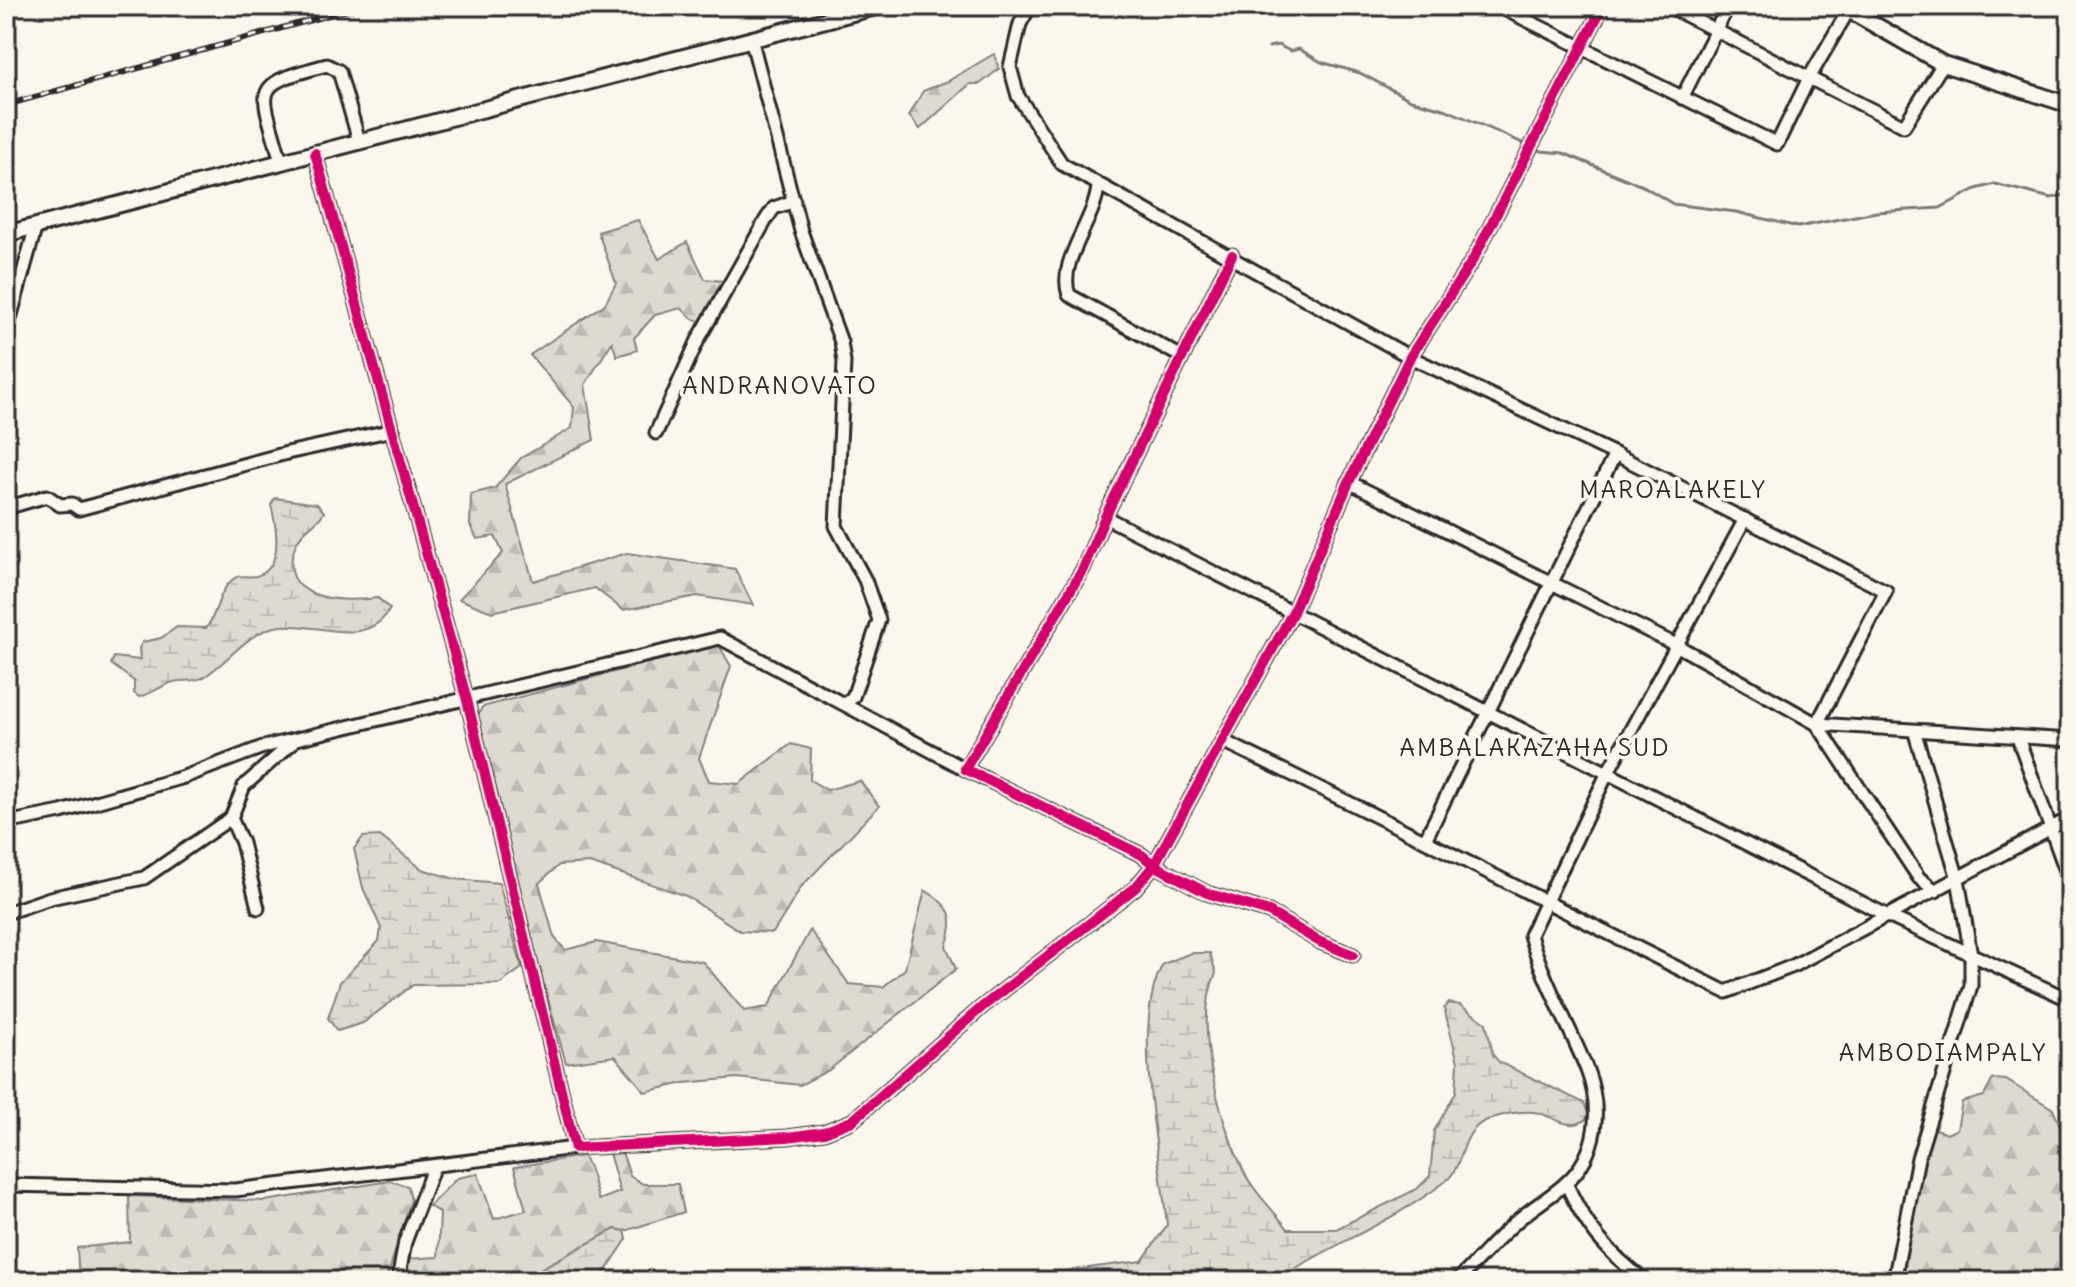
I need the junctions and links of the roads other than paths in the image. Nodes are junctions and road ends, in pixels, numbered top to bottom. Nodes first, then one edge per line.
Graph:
1 (879, 6) edge
2 (1030, 6) edge
3 (1498, 6) edge
4 (1603, 6) edge
5 (1668, 6) edge
6 (1728, 6) edge
7 (1848, 7) edge
8 (1716, 31) junction
9 (751, 38) junction
10 (1582, 49) junction
11 (1943, 64) junction
12 (1809, 78) junction
13 (1682, 98) junction
14 (2070, 105) edge
15 (359, 141) junction
16 (315, 153) junction
17 (281, 162) junction
18 (1098, 187) junction
19 (794, 201) junction
20 (36, 226) junction
21 (6, 234) edge
22 (1232, 255) junction
23 (6, 333) edge
24 (1182, 357) junction
25 (1410, 357) junction
26 (393, 430) junction
27 (656, 433) dead end
28 (1615, 454) junction
29 (1349, 482) junction
30 (6, 508) edge
31 (1105, 517) junction
32 (1745, 519) junction
33 (1552, 581) junction
34 (1293, 612) junction
35 (1676, 645) junction
36 (467, 700) junction
37 (845, 704) junction
38 (1490, 714) junction
39 (1817, 724) junction
40 (1915, 733) junction
41 (2018, 738) junction
42 (2070, 740) edge
43 (1223, 741) junction
44 (294, 742) junction
45 (965, 769) junction
46 (1608, 772) junction
47 (231, 818) junction
48 (2070, 818) edge
49 (6, 823) edge
50 (2051, 831) junction
51 (1426, 838) junction
52 (1154, 865) junction
53 (1958, 879) junction
54 (2070, 882) edge
55 (1936, 891) junction
56 (1545, 903) junction
57 (258, 908) dead end
58 (6, 913) edge
59 (1888, 916) junction
60 (1353, 955) dead end
61 (1971, 955) junction
62 (2070, 1000) edge
63 (575, 1148) junction
64 (434, 1166) junction
65 (1566, 1183) junction
66 (6, 1185) edge
67 (398, 1281) edge
68 (1457, 1281) edge
69 (1645, 1281) edge
70 (1894, 1281) edge

1 - 9 main road
2 - 18 street
3 - 10 street
4 - 10 street
5 - 8 street
6 - 8 street
7 - 11 main road
7 - 12 street
8 - 12 street
8 - 13 street
9 - 15 main road
9 - 19 street
10 - 13 street
10 - 25 street
11 - 12 street
11 - 14 main road
12 - 13 street
15 - 16 main road
15 - 17 street
16 - 17 main road
16 - 26 street
17 - 20 main road
18 - 22 street
18 - 24 street
19 - 27 street
19 - 37 street
20 - 21 main road
20 - 23 street
22 - 24 street
22 - 25 street
24 - 31 street
25 - 28 street
25 - 29 street
26 - 30 street
26 - 36 street
28 - 32 street
28 - 33 street
29 - 33 street
29 - 34 street
31 - 34 street
31 - 45 street
32 - 35 street
32 - 39 street
33 - 35 street
33 - 38 street
34 - 38 street
34 - 43 street
35 - 39 street
35 - 46 street
36 - 37 street
36 - 44 street
36 - 63 street
37 - 45 street
38 - 46 street
38 - 51 street
39 - 40 street
39 - 55 street
40 - 41 street
40 - 53 street
41 - 42 street
41 - 50 street
43 - 51 street
43 - 52 street
44 - 47 street
44 - 49 street
45 - 52 street
46 - 56 street
46 - 59 street
47 - 57 street
47 - 58 street
48 - 50 street
50 - 53 street
50 - 54 street
51 - 56 street
52 - 60 street
52 - 63 street
53 - 55 street
53 - 61 street
55 - 59 street
56 - 59 street
56 - 65 street
59 - 61 street
61 - 62 street
61 - 70 street
63 - 64 street
64 - 66 street
64 - 67 street
65 - 68 street
65 - 69 street

